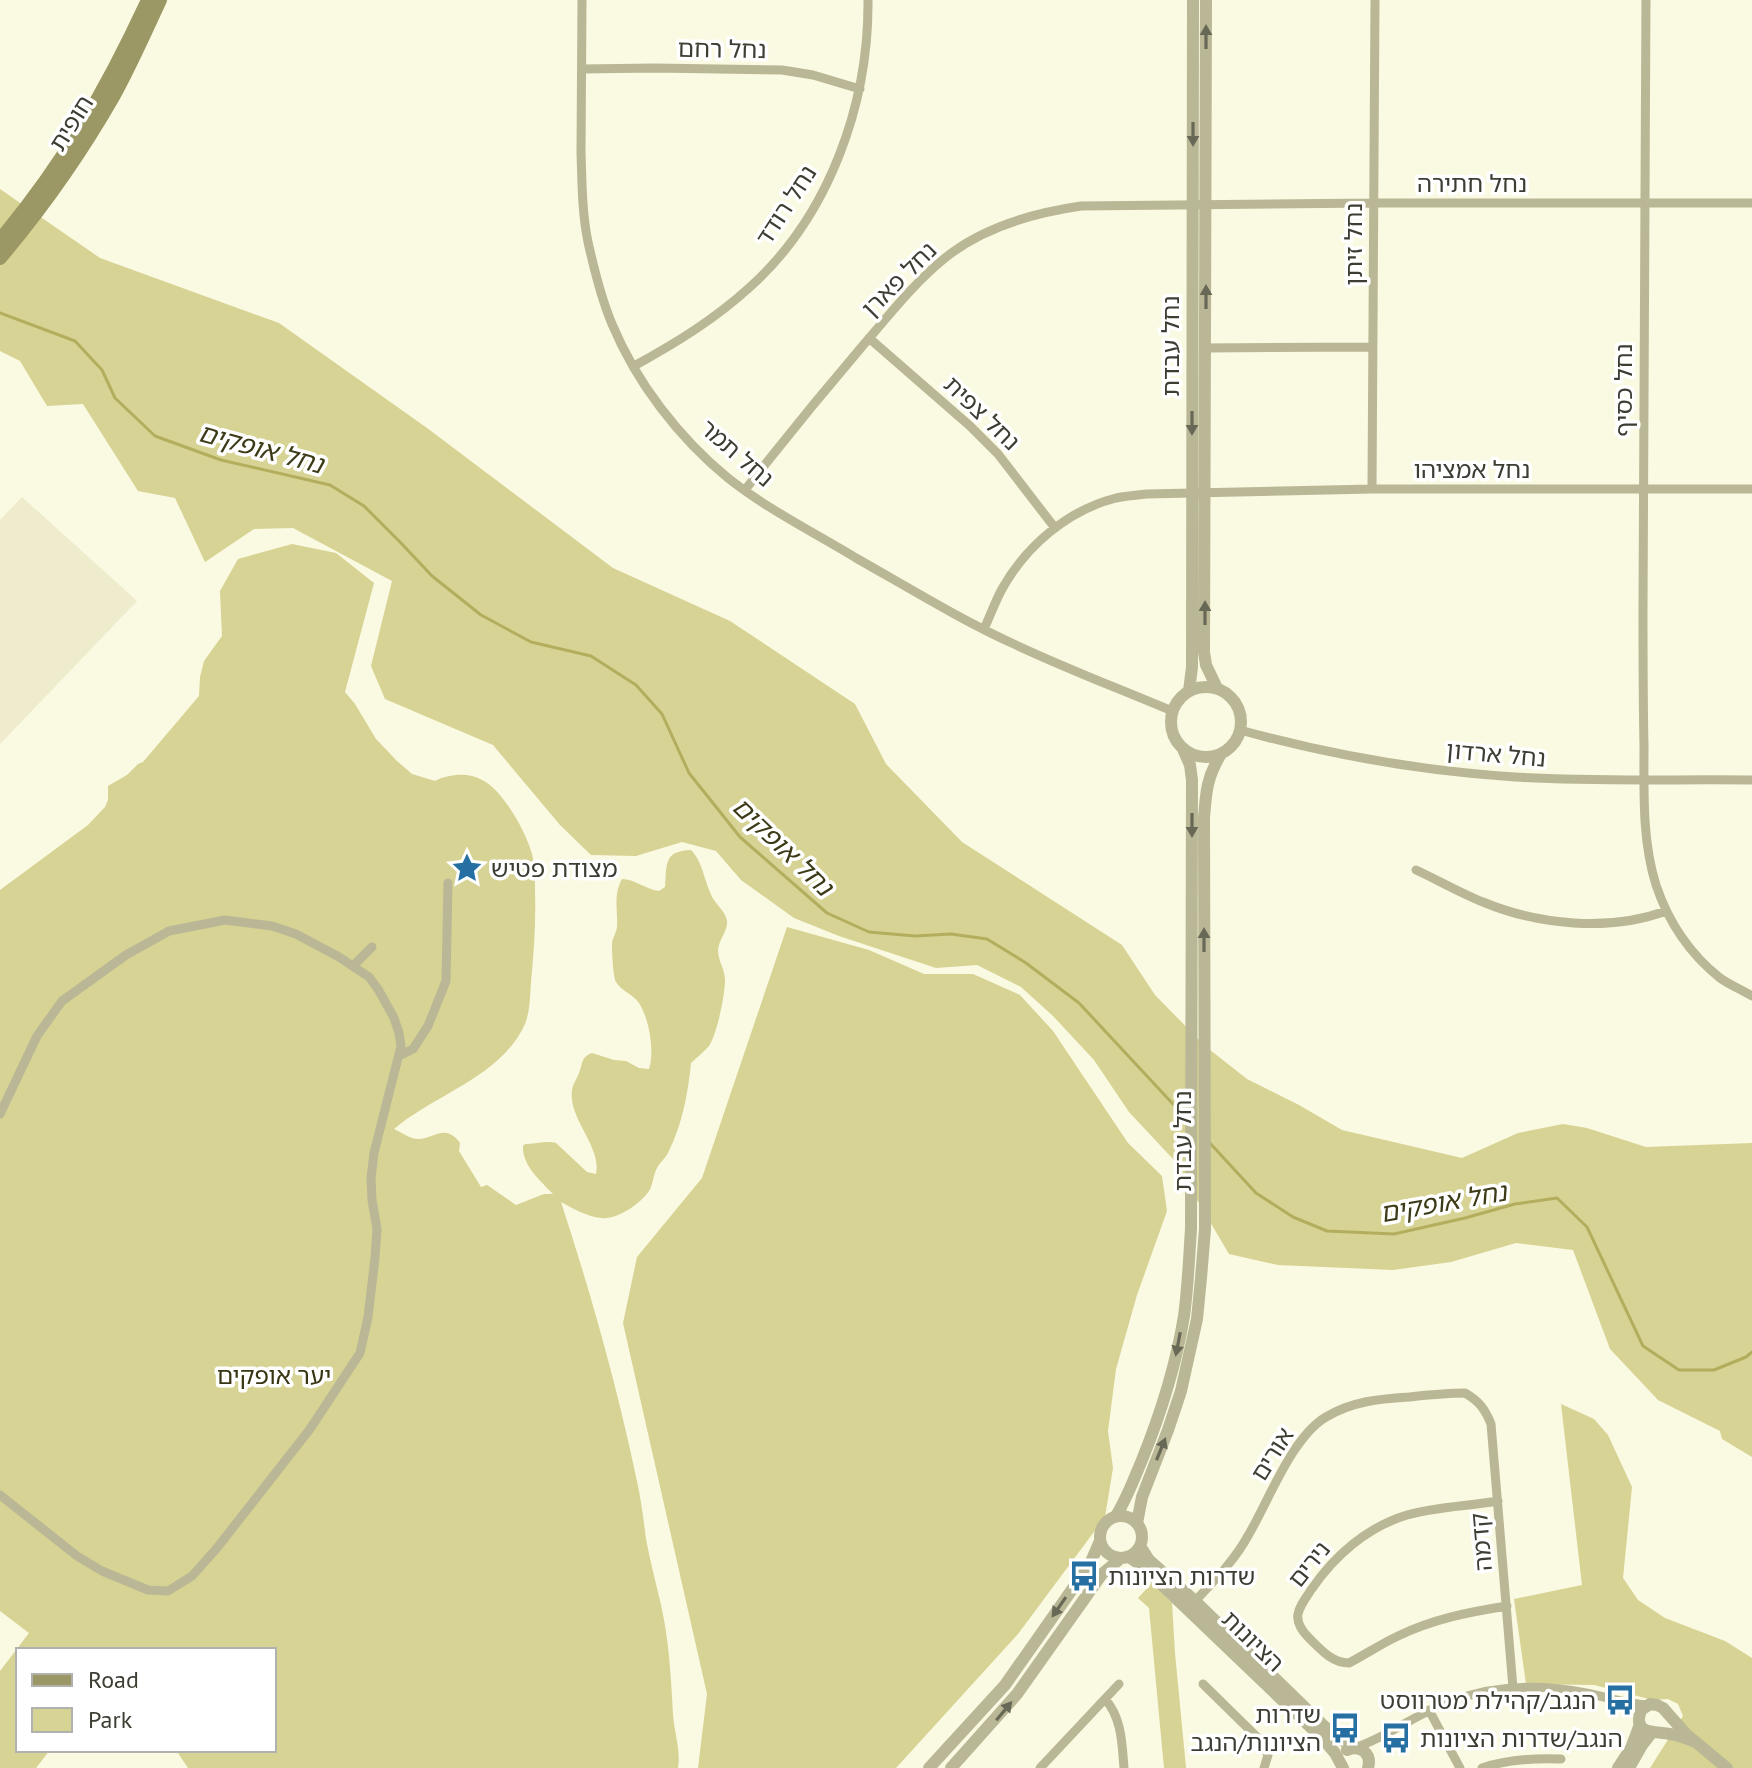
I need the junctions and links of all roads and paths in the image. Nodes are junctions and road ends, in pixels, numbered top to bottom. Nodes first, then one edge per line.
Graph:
1 (148, 0) edge
2 (160, 0) edge
3 (582, 0) edge
4 (868, 0) edge
5 (1193, 0) edge
6 (1206, 0) edge
7 (1375, 0) edge
8 (1646, 0) edge
9 (582, 69) junction
10 (860, 89) junction
11 (1373, 203) junction
12 (1644, 203) junction
13 (1752, 203) edge
14 (1199, 205) junction
15 (23, 222) junction
16 (0, 240) edge
17 (0, 258) edge
18 (869, 338) junction
19 (1373, 347) junction
20 (1205, 348) junction
21 (634, 366) junction
22 (1372, 489) junction
23 (1643, 489) junction
24 (1752, 489) edge
25 (745, 490) junction
26 (1198, 492) junction
27 (1055, 528) junction
28 (984, 629) junction
29 (1217, 688) junction
30 (1189, 691) junction
31 (1172, 711) junction
32 (1240, 730) junction
33 (1183, 749) junction
34 (1221, 754) junction
35 (1644, 779) junction
36 (1752, 780) edge
37 (1416, 870) dead end
38 (448, 883) dead end
39 (1666, 911) junction
40 (372, 947) dead end
41 (353, 966) junction
42 (1752, 996) edge
43 (399, 1056) junction
44 (0, 1114) edge
45 (1475, 1399) joint
46 (0, 1495) edge
47 (1498, 1501) junction
48 (1116, 1516) junction
49 (1137, 1523) junction
50 (1100, 1541) junction
51 (1140, 1546) junction
52 (1124, 1558) junction
53 (1195, 1601) junction
54 (1507, 1606) junction
55 (1119, 1684) dead end
56 (1203, 1684) dead end
57 (1513, 1688) junction
58 (1105, 1699) junction
59 (1613, 1700) junction
60 (1647, 1705) junction
61 (1429, 1710) junction
62 (1666, 1714) junction
63 (1639, 1722) junction
64 (1654, 1732) junction
65 (1388, 1733) junction
66 (1696, 1742) junction
67 (1355, 1748) junction
68 (1561, 1759) dead end
69 (1369, 1765) edge
70 (1341, 1766) edge
71 (929, 1768) edge
72 (951, 1768) edge
73 (1040, 1768) edge
74 (1124, 1768) edge
75 (1264, 1768) edge
76 (1460, 1768) edge
77 (1482, 1768) edge
78 (1618, 1768) edge
79 (1629, 1768) edge
80 (1727, 1768) edge

1 - 15 main road, חופית
2 - 15 main road, חופית
3 - 9 street, נחל תמר
4 - 10 street, נחל רודד
5 -> 14 street, נחל עבדת
14 -> 6 street, נחל עבדת
7 - 11 street, נחל זיתן
8 - 12 street, נחל כסיף
9 - 10 street, נחל רחם
9 - 21 street, נחל תמר
10 - 21 street, נחל רודד
11 - 12 street, נחל חתירה
11 - 14 street, נחל חתירה
11 - 19 street, נחל זיתן
12 - 13 street, נחל חתירה
12 - 23 street, נחל כסיף
14 - 18 street, נחל פארן
20 -> 14 street, נחל עבדת
14 -> 26 street, נחל עבדת
15 - 16 main road, חופית
15 - 17 main road, חופית
18 - 25 street, נחל פארן
18 - 27 street, נחל צפית
19 - 20 street
19 - 22 street, נחל זיתן
20 - 26 street, נחל עבדת
21 - 25 street, נחל תמר
22 - 23 street, נחל אמציהו
22 - 26 street, נחל אמציהו
23 - 24 street, נחל אמציהו
23 - 35 street, נחל כסיף
25 - 28 street, נחל תמר
26 - 27 street, נחל אמציהו
29 -> 26 street, נחל עבדת
26 - 30 street, נחל עבדת
27 - 28 street, נחל אמציהו
28 - 31 street, נחל תמר
29 - 30 street
29 - 32 street
30 - 31 street
31 - 33 street
32 - 34 street
32 - 35 street, נחל ארדון
33 - 34 street
33 -> 48 street, נחל עבדת
49 -> 34 street, נחל עבדת
35 - 36 street, נחל ארדון
35 - 39 street, נחל כסיף
37 - 39 street
38 - 43 street
39 - 42 street, נחל כסיף
40 - 41 street
41 - 43 street
41 - 44 street
43 - 46 street
45 - 47 street, קדמה
45 - 53 street, אורים
47 - 54 street, קדמה
47 - 54 street, נירים
48 - 49 street
48 - 50 street
49 - 51 street
50 - 52 street
50 -> 71 street
51 - 52 street
51 - 53 street, הציונות
52 - 70 street, הציונות
72 -> 52 street
53 - 67 street, הציונות
54 - 57 street, קדמה
55 - 58 street
56 - 75 street
57 - 59 street
57 - 61 street
58 - 73 street
58 - 74 street
59 - 60 street
59 - 63 street
60 - 62 street
60 - 63 street
61 - 65 street
61 - 76 street
62 - 64 street
62 - 66 street
63 - 64 street
63 - 78 street
64 - 66 street
64 - 79 street
65 - 67 street
65 - 69 street
66 - 80 street
67 - 69 street, הציונות
67 - 70 street
68 - 77 street

